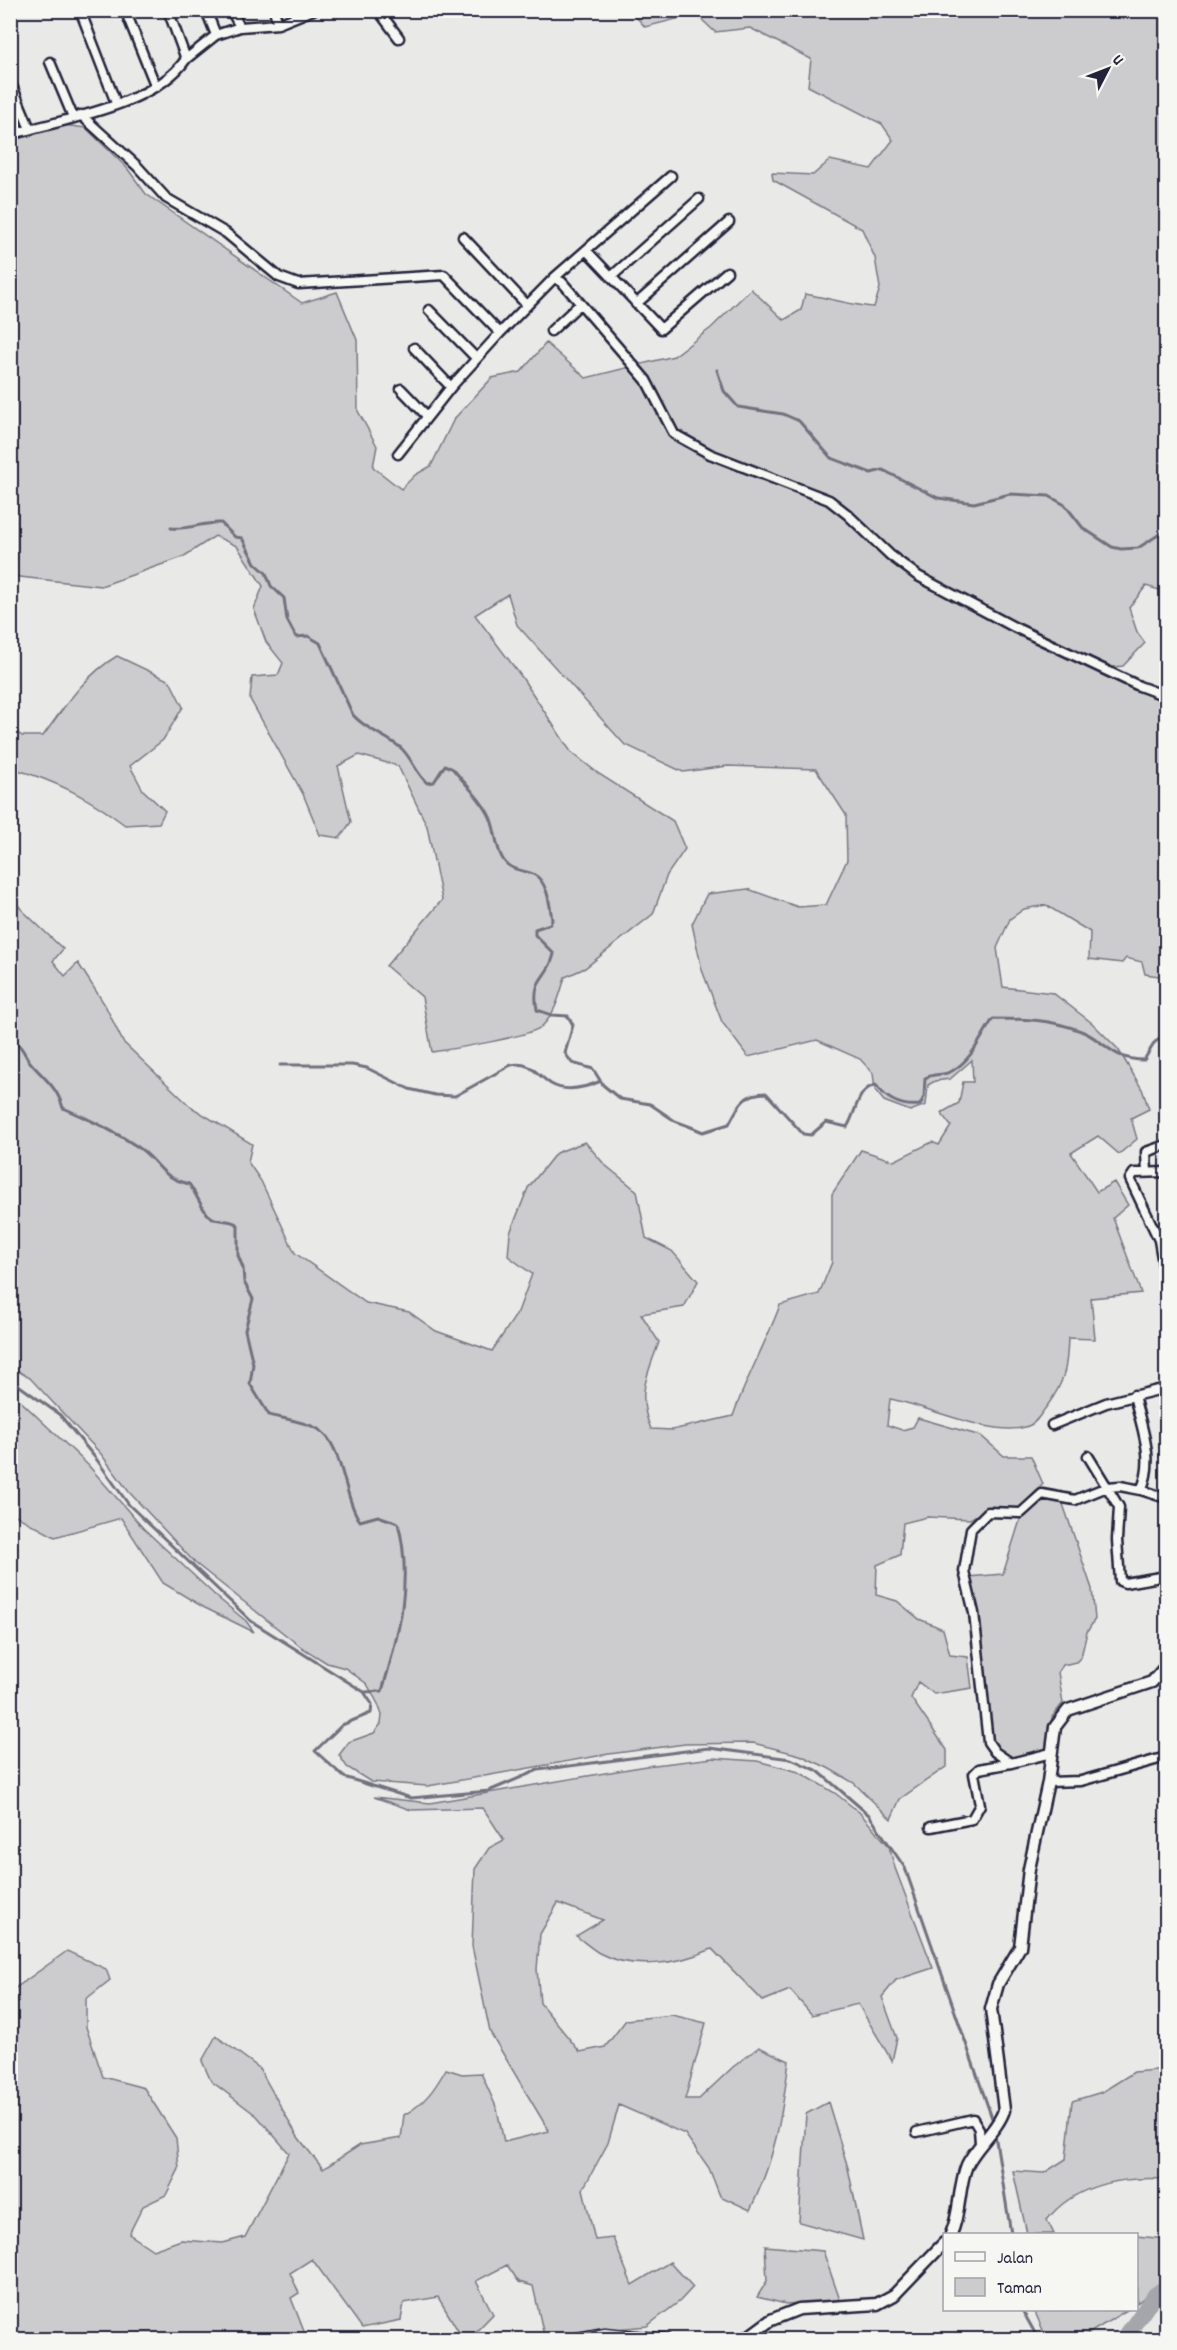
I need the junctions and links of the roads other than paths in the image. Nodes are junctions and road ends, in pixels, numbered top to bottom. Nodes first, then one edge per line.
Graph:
1 (80, 10) edge
2 (125, 10) edge
3 (168, 10) edge
4 (206, 10) edge
5 (231, 10) edge
6 (274, 10) edge
7 (313, 10) edge
8 (378, 10) edge
9 (278, 24) junction
10 (240, 27) junction
11 (216, 35) junction
12 (399, 38) dead end
13 (186, 58) junction
14 (50, 62) dead end
15 (10, 81) edge
16 (156, 87) junction
17 (116, 103) junction
18 (77, 116) junction
19 (30, 129) junction
20 (10, 135) edge
21 (672, 176) dead end
22 (699, 199) dead end
23 (729, 222) dead end
24 (464, 237) dead end
25 (586, 250) junction
26 (727, 272) dead end
27 (611, 277) junction
28 (555, 278) junction
29 (526, 304) junction
30 (580, 304) junction
31 (636, 304) junction
32 (429, 310) dead end
33 (551, 331) dead end
34 (500, 333) junction
35 (414, 348) dead end
36 (476, 358) junction
37 (451, 387) junction
38 (401, 389) dead end
39 (427, 416) junction
40 (398, 454) dead end
41 (1167, 696) edge
42 (1167, 1145) edge
43 (1147, 1172) junction
44 (1167, 1172) edge
45 (1167, 1282) edge
46 (1167, 1388) edge
47 (1134, 1395) junction
48 (1052, 1425) dead end
49 (1088, 1456) dead end
50 (1107, 1487) junction
51 (1142, 1490) junction
52 (1167, 1498) edge
53 (1167, 1576) edge
54 (1167, 1666) edge
55 (1051, 1753) junction
56 (1167, 1757) edge
57 (1011, 1763) junction
58 (1048, 1782) junction
59 (931, 1827) dead end
60 (917, 2132) dead end
61 (982, 2140) junction
62 (952, 2233) edge
63 (943, 2245) edge
64 (572, 2340) edge
65 (666, 2340) edge
66 (744, 2340) edge

1 - 17 street
2 - 16 street
3 - 13 street
4 - 11 street
5 - 10 street
6 - 9 street
7 - 9 street
8 - 12 street
9 - 10 street
10 - 11 street
11 - 13 street
13 - 16 street
14 - 18 street
15 - 19 street
16 - 17 street
17 - 18 street
18 - 19 street
18 - 34 street
19 - 20 street
21 - 25 street
22 - 27 street
23 - 31 street
24 - 29 street
25 - 27 street
25 - 28 street
26 - 31 street
27 - 31 street
28 - 29 street
28 - 30 street
29 - 34 street
30 - 33 street
30 - 41 street
32 - 36 street
34 - 36 street
35 - 37 street
36 - 37 street
37 - 39 street
38 - 39 street
39 - 40 street
42 - 43 street
43 - 44 street
43 - 45 street
46 - 47 street
47 - 48 street
47 - 51 street
49 - 50 street
50 - 51 street
50 - 53 street
50 - 57 street
51 - 52 street
54 - 55 street
55 - 57 street
55 - 58 street
56 - 58 street
57 - 59 street
58 - 61 street
60 - 61 street
61 - 62 street
63 - 66 street
64 - 65 street

